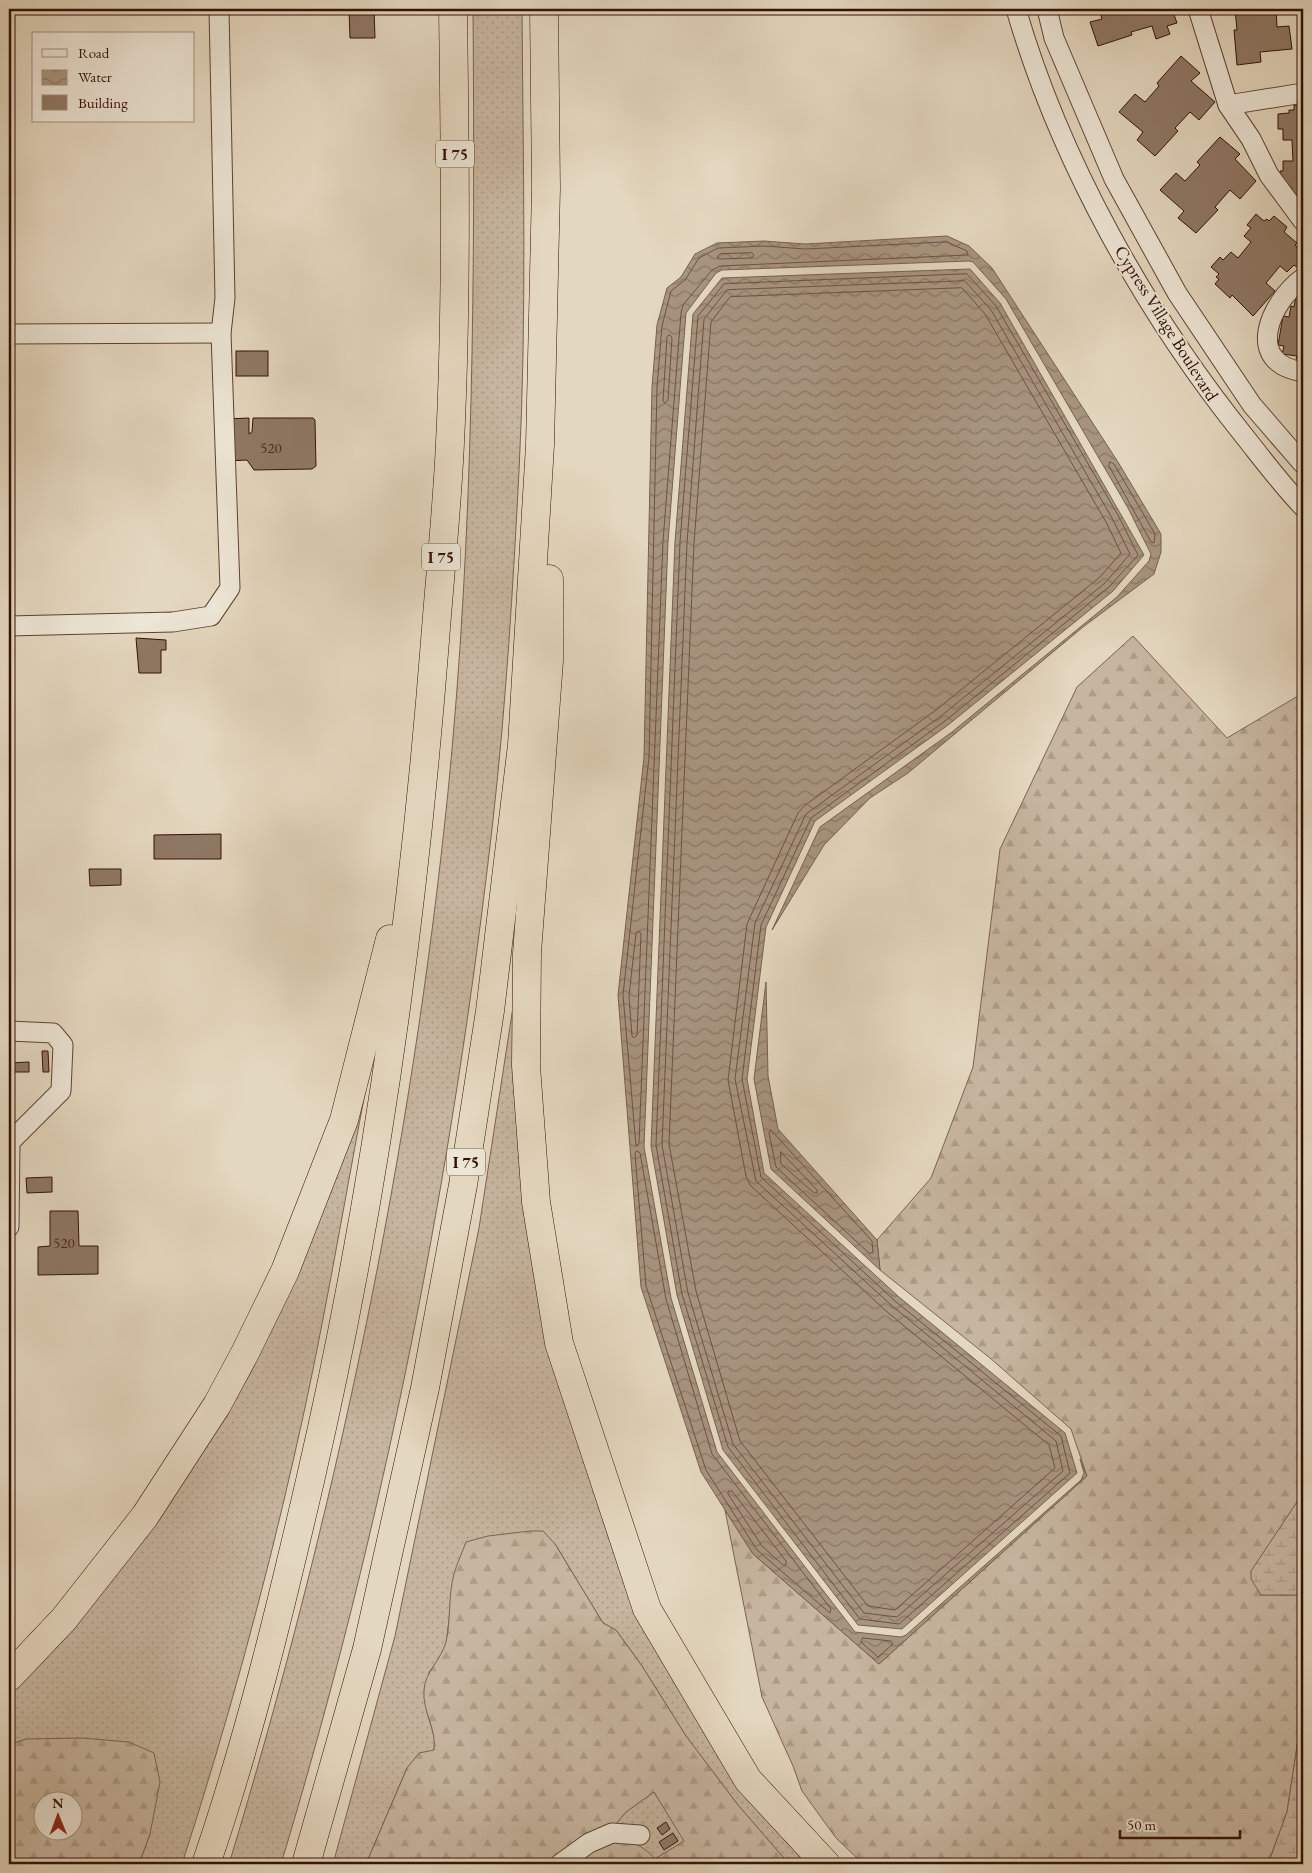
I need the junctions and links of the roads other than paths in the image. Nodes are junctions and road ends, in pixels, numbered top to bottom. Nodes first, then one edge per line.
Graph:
1 (219, 9) edge
2 (453, 9) edge
3 (544, 9) edge
4 (1016, 9) edge
5 (1047, 9) edge
6 (1198, 9) edge
7 (1303, 93) edge
8 (1228, 105) junction
9 (1303, 221) edge
10 (1303, 278) edge
11 (222, 333) junction
12 (9, 334) edge
13 (1303, 372) edge
14 (540, 445) junction
15 (1303, 464) edge
16 (1303, 507) edge
17 (9, 626) edge
18 (420, 816) junction
19 (9, 1031) edge
20 (9, 1142) edge
21 (9, 1227) edge
22 (9, 1677) edge
23 (640, 1835) dead end
24 (206, 1864) edge
25 (306, 1864) edge
26 (560, 1864) edge
27 (826, 1864) edge

1 - 11 street
2 - 18 highway, I 75
3 - 14 highway, I 75
4 - 16 street, Cypress Village Boulevard
5 - 15 street, Cypress Village Boulevard
6 - 8 street
7 - 8 street
8 - 9 street
10 - 13 street
11 - 12 street
11 - 17 street
14 - 25 highway, I 75
14 - 27 highway
18 - 22 highway
18 - 24 highway, I 75
19 - 20 street
20 - 21 street
23 - 26 street

